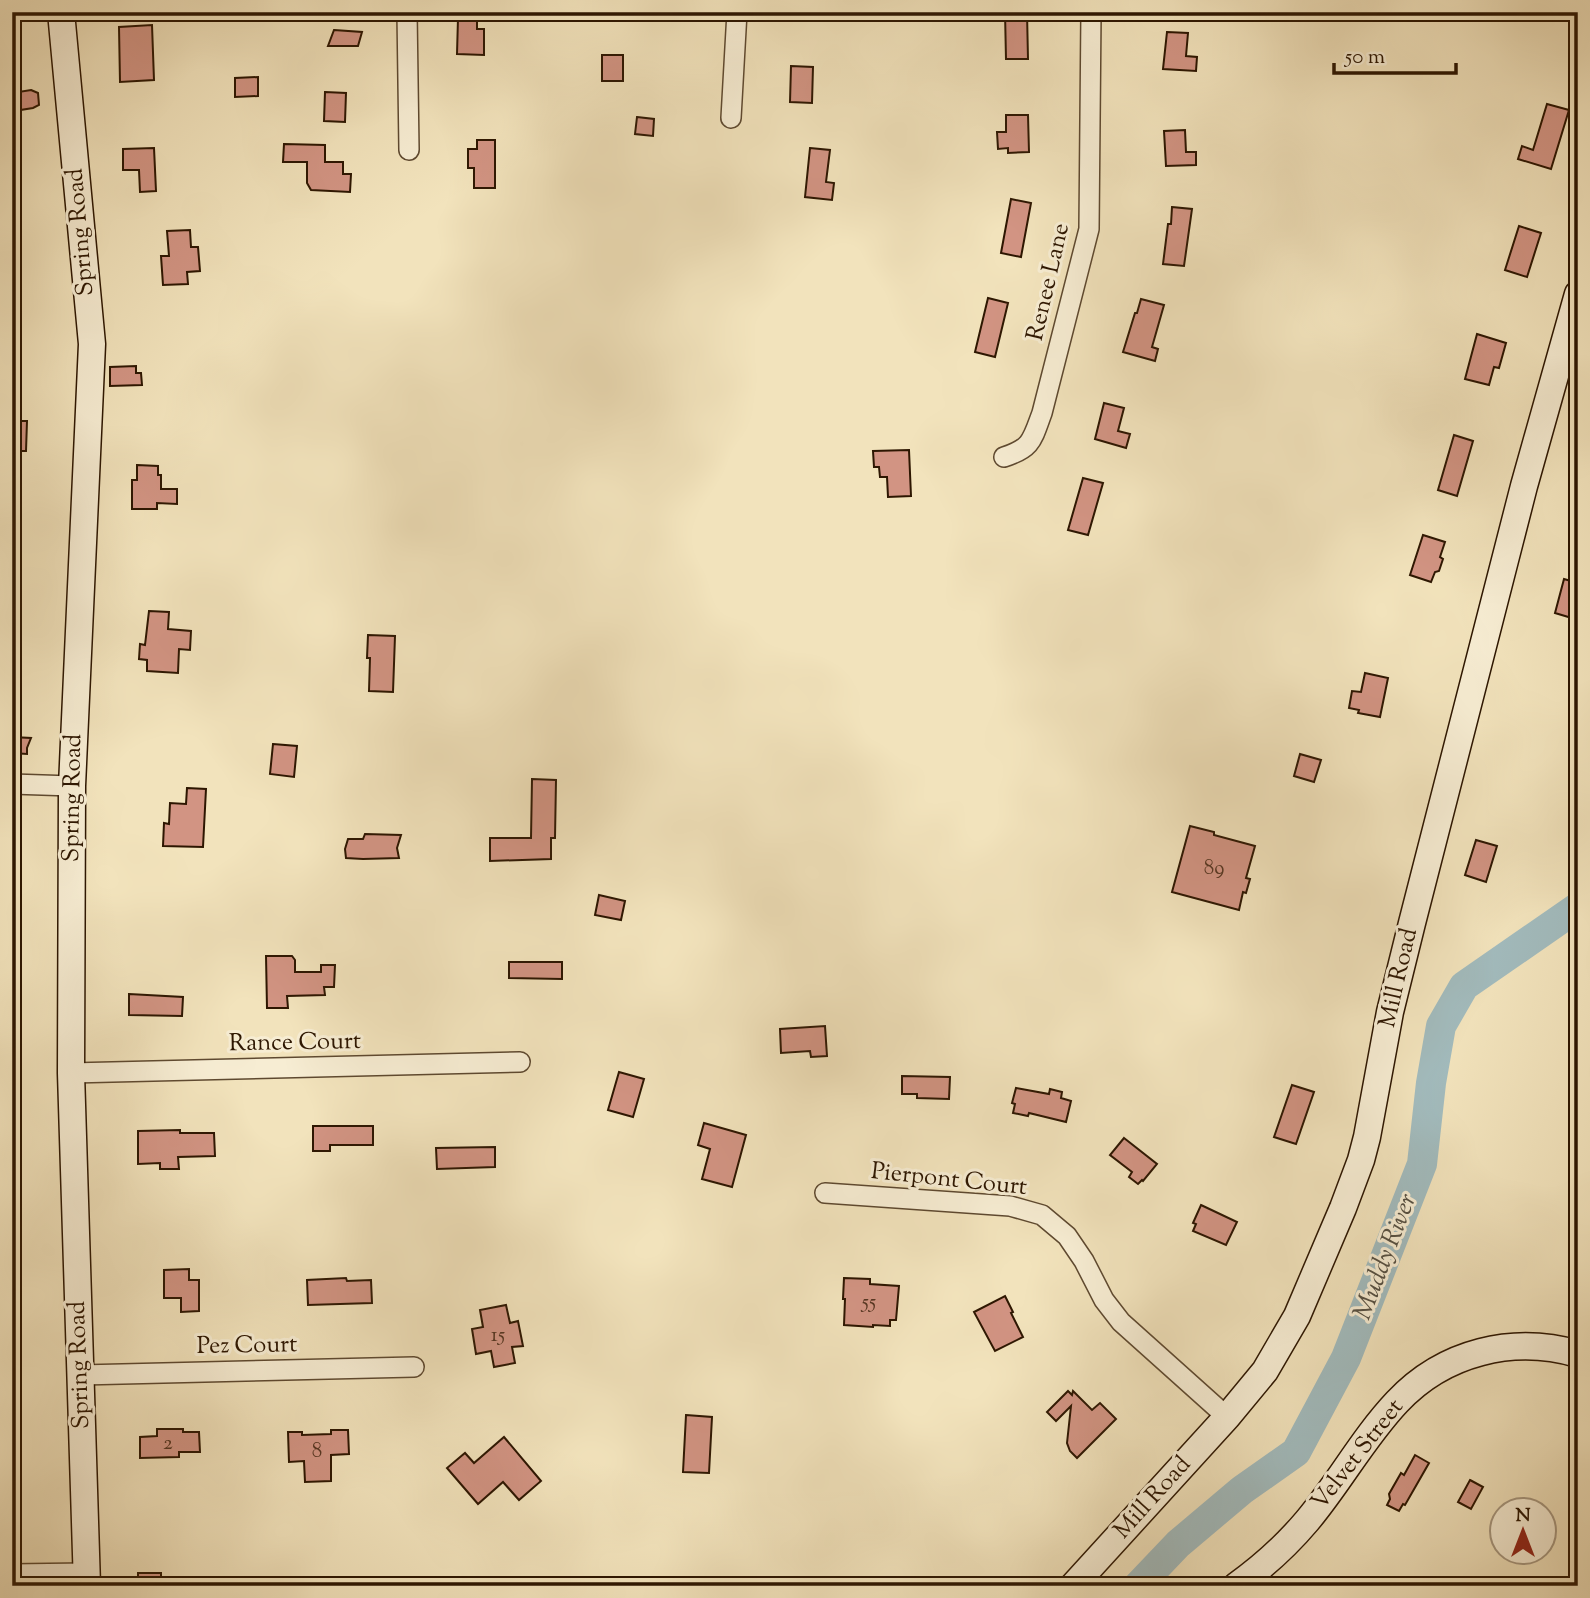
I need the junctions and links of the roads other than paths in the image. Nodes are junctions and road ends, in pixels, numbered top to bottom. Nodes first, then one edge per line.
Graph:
1 (61, 12) edge
2 (407, 12) edge
3 (737, 12) edge
4 (1091, 12) edge
5 (731, 118) dead end
6 (409, 150) dead end
7 (1578, 294) edge
8 (1003, 457) dead end
9 (12, 784) edge
10 (72, 786) junction
11 (520, 1062) dead end
12 (71, 1073) junction
13 (825, 1193) dead end
14 (1578, 1353) edge
15 (414, 1367) dead end
16 (81, 1375) junction
17 (1227, 1417) junction
18 (12, 1574) edge
19 (87, 1579) edge
20 (1076, 1585) edge
21 (1236, 1586) edge

1 - 10 street, Spring Road
2 - 6 street
3 - 5 street
4 - 8 street, Renee Lane
7 - 17 street, Mill Road
9 - 10 street
10 - 12 street, Spring Road
11 - 12 street, Rance Court
12 - 16 street, Spring Road
13 - 17 street, Pierpont Court
14 - 21 street, Velvet Street
15 - 16 street, Pez Court
16 - 19 street, Spring Road
17 - 20 street, Mill Road
18 - 19 street

